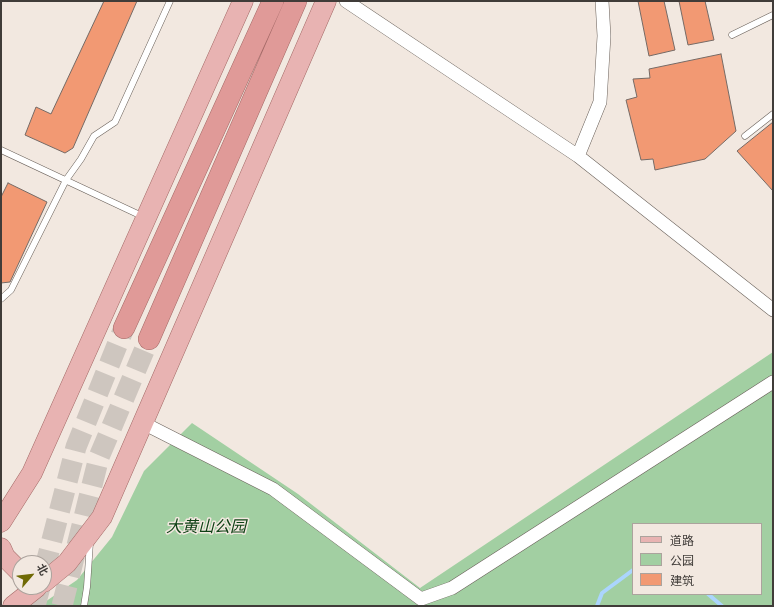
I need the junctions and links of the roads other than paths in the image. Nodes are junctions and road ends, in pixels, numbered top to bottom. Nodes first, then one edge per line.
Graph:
1 (170, 1) edge
2 (243, 1) edge
3 (273, 1) edge
4 (296, 1) edge
5 (326, 1) edge
6 (346, 1) edge
7 (602, 1) edge
8 (771, 16) edge
9 (773, 23) edge
10 (732, 35) dead end
11 (773, 114) edge
12 (745, 136) dead end
13 (1, 150) edge
14 (578, 156) junction
15 (66, 180) junction
16 (147, 218) junction
17 (1, 299) edge
18 (773, 310) edge
19 (124, 328) tunnel mouth
20 (149, 339) tunnel mouth
21 (773, 382) edge
22 (143, 423) junction
23 (1, 522) edge
24 (91, 531) junction
25 (1, 548) edge
26 (12, 564) edge
27 (52, 575) edge
28 (27, 595) edge
29 (13, 606) edge
30 (84, 606) edge

1 - 15 lane
2 - 16 main road
3 - 19 highway
4 - 20 highway
5 - 22 main road
6 - 14 street
7 - 14 street
8 - 9 lane
8 - 10 lane
11 - 12 lane
13 - 15 lane
14 - 18 street
15 - 16 lane
15 - 17 lane
16 - 23 main road
21 - 22 street
22 - 24 main road
24 - 27 main road
24 - 30 lane
25 - 26 main road
28 - 29 main road

